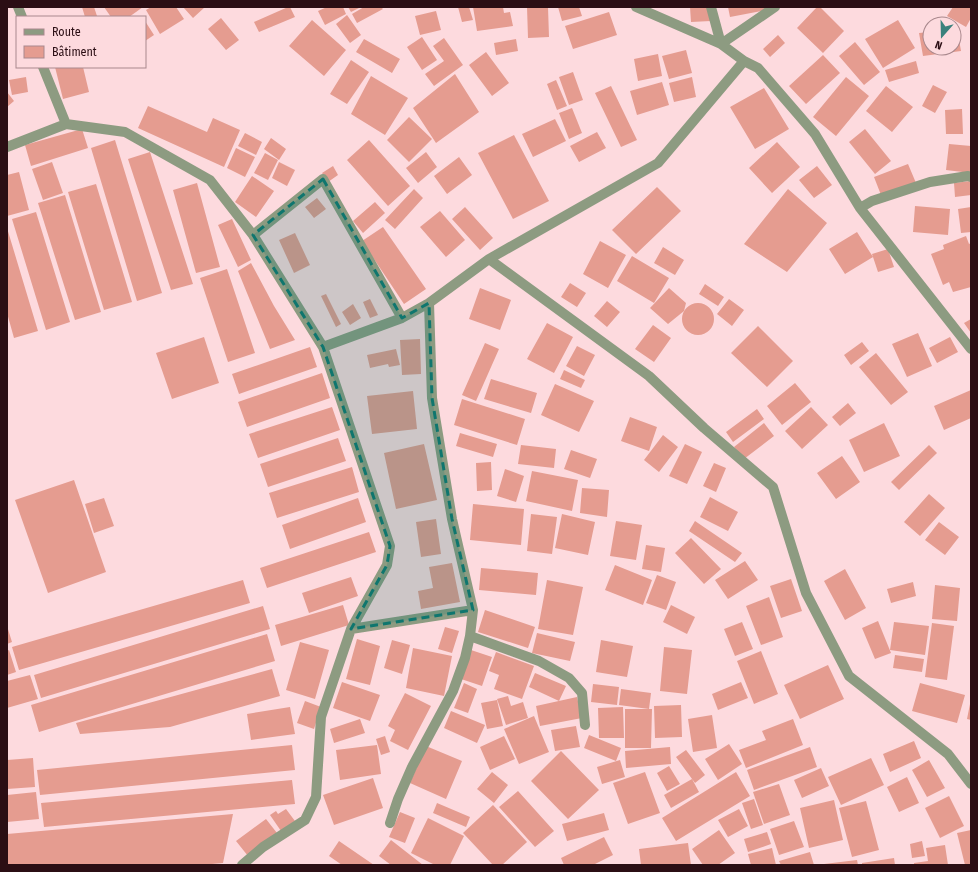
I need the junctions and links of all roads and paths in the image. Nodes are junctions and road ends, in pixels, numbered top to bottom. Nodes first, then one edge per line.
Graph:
1 (636, 7) edge
2 (711, 7) edge
3 (775, 7) edge
4 (722, 44) junction
5 (744, 61) junction
6 (43, 68) edge
7 (66, 124) junction
8 (7, 147) edge
9 (971, 177) edge
10 (860, 208) junction
11 (253, 234) junction
12 (489, 259) junction
13 (429, 303) junction
14 (402, 318) junction
15 (323, 347) junction
16 (971, 349) edge
17 (473, 610) junction
18 (351, 629) junction
19 (470, 636) junction
20 (585, 725) dead end
21 (971, 784) edge
22 (390, 823) dead end
23 (242, 865) edge

1 - 4 street
2 - 4 street
3 - 4 street
4 - 5 street
5 - 10 street
5 - 12 street
6 - 7 street
7 - 8 street
7 - 11 street
9 - 10 street
10 - 16 street
11 - 14 street
11 - 15 street
12 - 13 street
12 - 21 street
13 - 14 street
13 - 17 street
14 - 15 street
15 - 18 street
17 - 18 street
17 - 19 street
18 - 23 street
19 - 20 street
19 - 22 street

